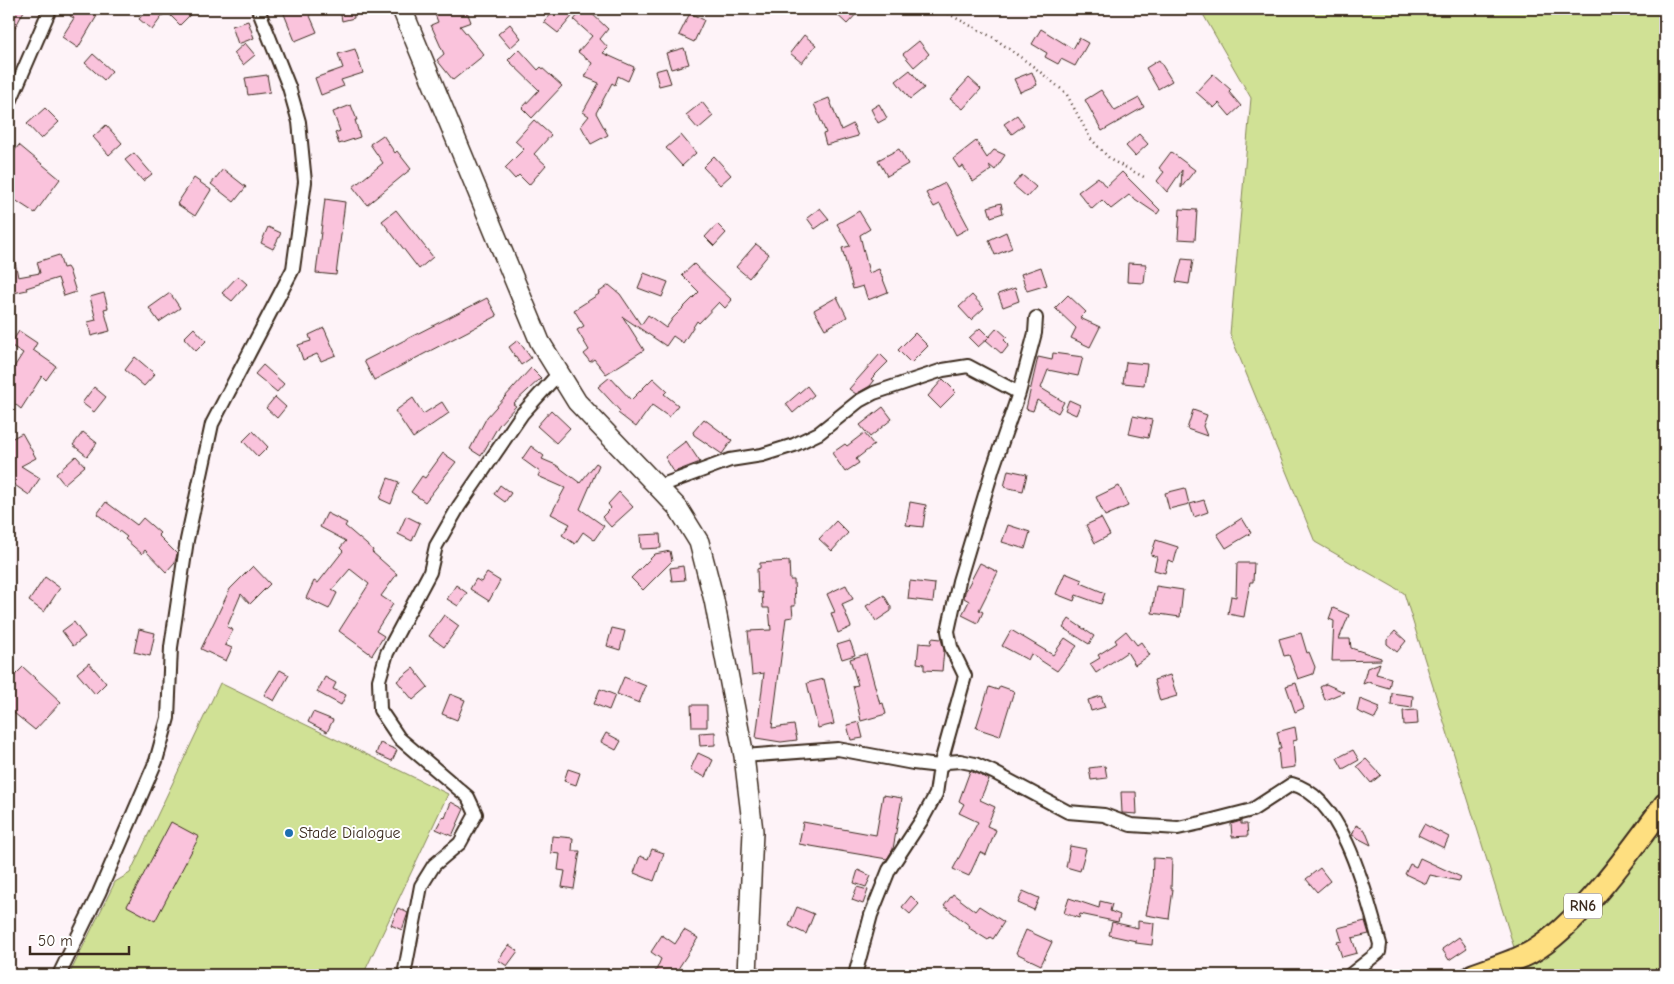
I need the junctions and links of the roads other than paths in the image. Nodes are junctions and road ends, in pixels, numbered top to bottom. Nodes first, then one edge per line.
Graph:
1 (50, 9) edge
2 (258, 9) edge
3 (402, 9) edge
4 (9, 104) edge
5 (1036, 318) dead end
6 (558, 373) junction
7 (1019, 393) junction
8 (657, 487) junction
9 (744, 756) junction
10 (940, 766) junction
11 (1665, 804) edge
12 (59, 975) edge
13 (404, 975) edge
14 (747, 975) edge
15 (855, 975) edge
16 (1350, 975) edge
17 (1473, 975) edge

1 - 4 street
2 - 12 street
3 - 6 main road
5 - 7 street
6 - 8 main road
6 - 13 street
7 - 8 street
7 - 10 street
8 - 9 main road
9 - 10 street
9 - 14 main road
10 - 15 street
10 - 16 street
11 - 17 highway, RN6

